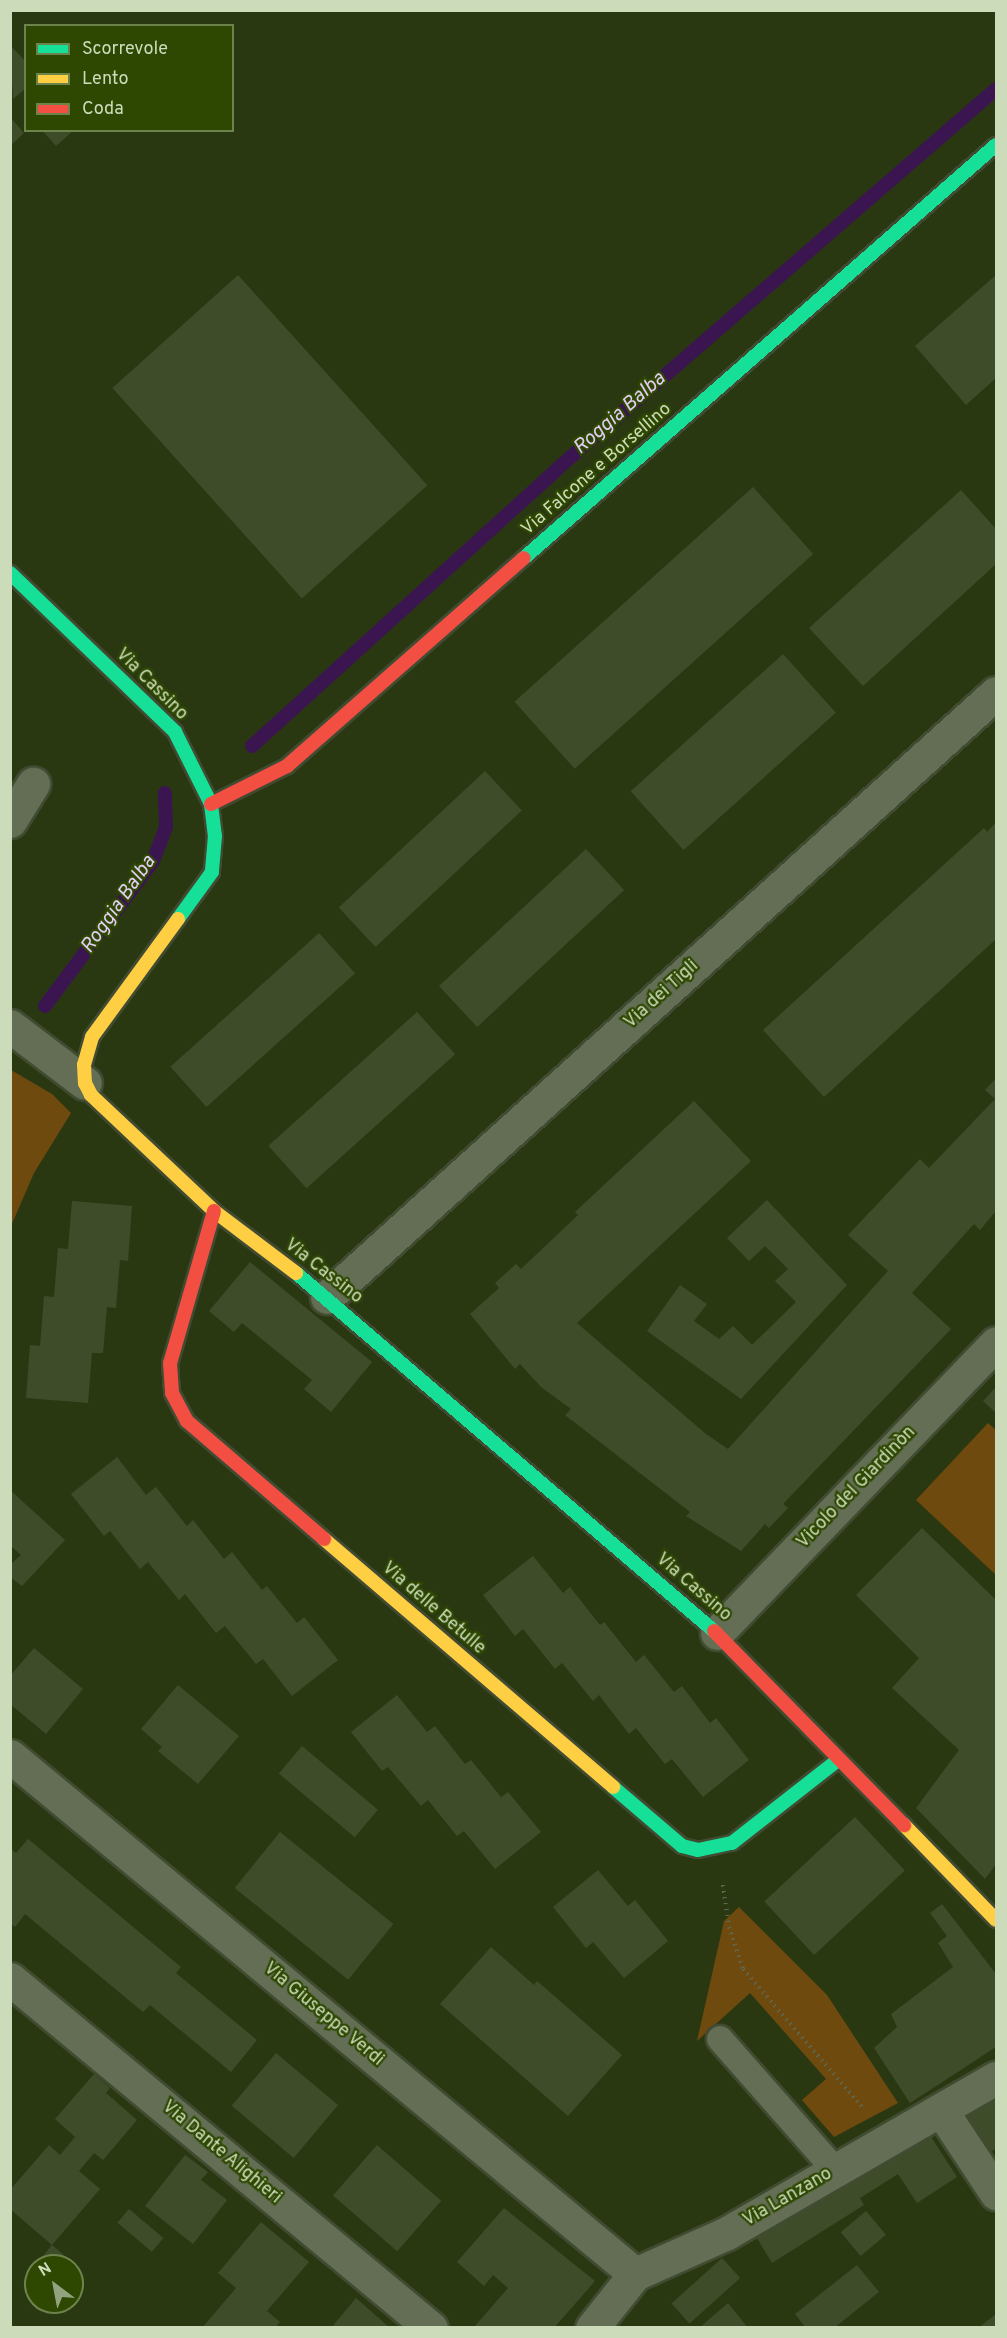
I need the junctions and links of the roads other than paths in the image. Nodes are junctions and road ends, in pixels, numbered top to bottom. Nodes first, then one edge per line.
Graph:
1 (996, 146) edge
2 (10, 573) edge
3 (996, 693) edge
4 (33, 784) dead end
5 (211, 804) junction
6 (10, 821) edge
7 (10, 1026) edge
8 (85, 1083) junction
9 (214, 1211) junction
10 (327, 1297) junction
11 (996, 1343) edge
12 (717, 1633) junction
13 (10, 1756) edge
14 (838, 1760) junction
15 (996, 1920) edge
16 (10, 1979) edge
17 (720, 2039) dead end
18 (996, 2078) edge
19 (941, 2110) junction
20 (836, 2171) junction
21 (996, 2193) edge
22 (635, 2274) junction
23 (431, 2328) edge
24 (592, 2328) edge

1 - 5 street, Via Falcone e Borsellino
2 - 5 street, Via Cassino
3 - 10 street, Via dei Tigli
4 - 6 street
5 - 8 street, Via Cassino
7 - 8 street
8 - 9 street, Via Cassino
9 - 10 street, Via Cassino
9 - 14 street, Via delle Betulle
10 - 12 street, Via Cassino
11 - 12 street, Vicolo del Giardinòn
12 - 14 street, Via Cassino
13 - 22 street, Via Giuseppe Verdi
14 - 15 street, Via Cassino
16 - 23 street, Via Dante Alighieri
17 - 20 lane
18 - 19 street, Via Lanzano
19 - 20 street, Via Lanzano
19 - 21 street
20 - 22 street, Via Lanzano
22 - 24 street, Via Lanzano

